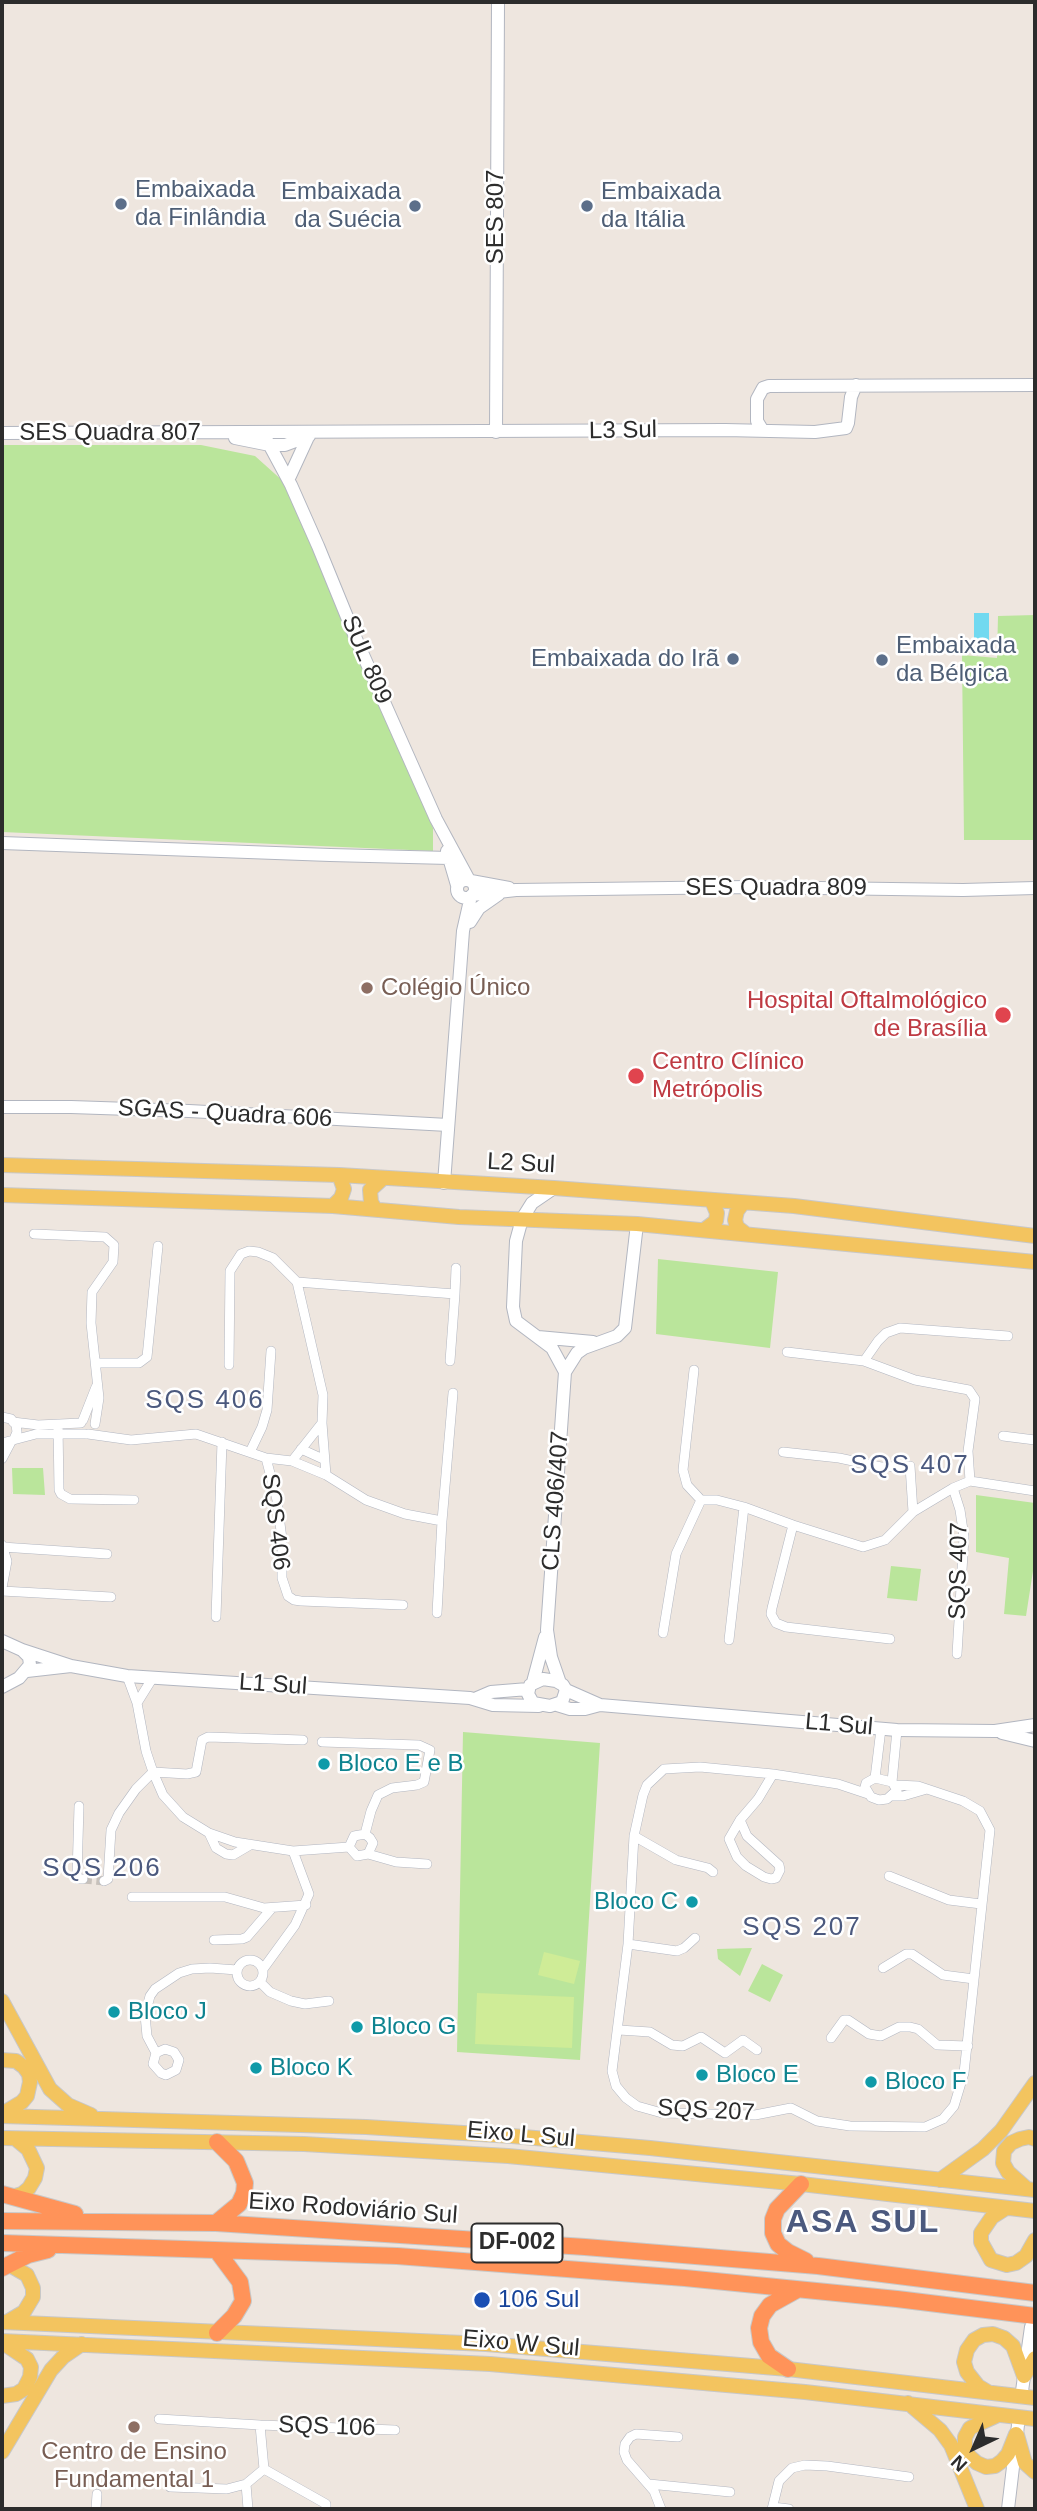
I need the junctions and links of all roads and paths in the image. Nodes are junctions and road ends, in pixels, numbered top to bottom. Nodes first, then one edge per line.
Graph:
1 (498, 2) edge
2 (1035, 385) edge
3 (851, 389) junction
4 (756, 428) junction
5 (496, 432) junction
6 (2, 433) edge
7 (218, 433) junction
8 (313, 435) junction
9 (238, 439) junction
10 (267, 439) junction
11 (284, 439) junction
12 (287, 476) junction
13 (2, 843) edge
14 (452, 857) junction
15 (464, 885) junction
16 (1035, 888) edge
17 (516, 890) junction
18 (500, 893) junction
19 (472, 896) junction
20 (463, 931) junction
21 (2, 1107) edge
22 (448, 1125) junction
23 (4, 1169) edge
24 (339, 1175) junction
25 (382, 1179) junction
26 (2, 1183) edge
27 (444, 1183) junction
28 (554, 1188) junction
29 (9, 1196) edge
30 (712, 1201) junction
31 (743, 1203) junction
32 (333, 1206) junction
33 (375, 1209) junction
34 (522, 1219) junction
35 (638, 1224) junction
36 (704, 1230) junction
37 (34, 1234) dead end
38 (746, 1234) junction
39 (1035, 1236) edge
40 (158, 1246) dead end
41 (1035, 1262) edge
42 (456, 1268) dead end
43 (297, 1282) junction
44 (455, 1294) junction
45 (1009, 1336) dead end
46 (538, 1337) junction
47 (594, 1342) junction
48 (271, 1351) dead end
49 (786, 1352) dead end
50 (450, 1361) dead end
51 (864, 1361) junction
52 (96, 1363) junction
53 (229, 1365) dead end
54 (694, 1370) dead end
55 (565, 1372) junction
56 (97, 1385) junction
57 (453, 1392) dead end
58 (2, 1417) edge
59 (82, 1421) junction
60 (13, 1422) junction
61 (322, 1423) junction
62 (95, 1425) junction
63 (58, 1429) junction
64 (86, 1434) junction
65 (1003, 1436) dead end
66 (116, 1439) junction
67 (1035, 1440) edge
68 (9, 1441) edge
69 (222, 1442) junction
70 (301, 1449) junction
71 (250, 1452) junction
72 (783, 1452) dead end
73 (267, 1458) junction
74 (2, 1459) edge
75 (323, 1459) junction
76 (292, 1461) junction
77 (326, 1475) junction
78 (970, 1481) junction
79 (953, 1488) junction
80 (1035, 1491) edge
81 (134, 1500) dead end
82 (701, 1500) junction
83 (744, 1507) junction
84 (913, 1512) junction
85 (442, 1521) junction
86 (793, 1525) junction
87 (2, 1546) edge
88 (107, 1553) dead end
89 (2, 1589) edge
90 (111, 1597) dead end
91 (403, 1605) dead end
92 (437, 1614) dead end
93 (216, 1617) dead end
94 (547, 1630) junction
95 (663, 1633) dead end
96 (890, 1639) dead end
97 (729, 1640) dead end
98 (2, 1641) edge
99 (22, 1650) junction
100 (957, 1654) dead end
101 (71, 1667) junction
102 (27, 1671) junction
103 (127, 1676) junction
104 (152, 1679) junction
105 (530, 1685) junction
106 (563, 1686) junction
107 (2, 1687) edge
108 (477, 1698) junction
109 (137, 1703) junction
110 (556, 1705) junction
111 (600, 1705) junction
112 (539, 1706) junction
113 (1035, 1725) edge
114 (881, 1729) junction
115 (897, 1730) junction
116 (995, 1731) junction
117 (303, 1740) dead end
118 (1035, 1741) edge
119 (322, 1742) dead end
120 (153, 1772) junction
121 (772, 1774) junction
122 (871, 1781) junction
123 (894, 1783) junction
124 (838, 1784) junction
125 (927, 1789) junction
126 (868, 1794) junction
127 (891, 1796) junction
128 (79, 1806) dead end
129 (740, 1820) junction
130 (209, 1833) junction
131 (365, 1834) junction
132 (634, 1836) junction
133 (747, 1836) junction
134 (729, 1839) junction
135 (250, 1845) junction
136 (349, 1847) junction
137 (293, 1851) junction
138 (368, 1854) junction
139 (427, 1864) dead end
140 (713, 1872) dead end
141 (889, 1875) dead end
142 (83, 1880) dead end
143 (104, 1881) dead end
144 (132, 1897) dead end
145 (981, 1904) junction
146 (306, 1905) junction
147 (272, 1908) junction
148 (695, 1938) dead end
149 (214, 1940) dead end
150 (628, 1944) junction
151 (883, 1968) dead end
152 (263, 1969) junction
153 (237, 1970) junction
154 (974, 1979) junction
155 (260, 1982) junction
156 (2, 2001) edge
157 (329, 2001) dead end
158 (619, 2030) junction
159 (831, 2038) dead end
160 (968, 2046) junction
161 (757, 2050) dead end
162 (156, 2053) dead end
163 (2, 2060) edge
164 (1035, 2083) edge
165 (2, 2115) edge
166 (102, 2119) junction
167 (9, 2139) edge
168 (1035, 2139) edge
169 (216, 2142) junction
170 (940, 2180) junction
171 (801, 2184) junction
172 (1031, 2190) edge
173 (7, 2196) edge
174 (1006, 2208) junction
175 (1035, 2211) edge
176 (101, 2220) junction
177 (2, 2221) edge
178 (216, 2223) junction
179 (1035, 2240) edge
180 (2, 2243) edge
181 (75, 2246) junction
182 (217, 2251) junction
183 (5, 2266) edge
184 (818, 2266) junction
185 (799, 2289) junction
186 (1035, 2293) edge
187 (1033, 2321) edge
188 (4, 2322) edge
189 (217, 2333) junction
190 (2, 2342) edge
191 (82, 2344) junction
192 (1035, 2358) edge
193 (788, 2369) junction
194 (1027, 2389) edge
195 (988, 2392) junction
196 (2, 2396) edge
197 (906, 2402) junction
198 (1001, 2415) junction
199 (159, 2419) dead end
200 (1035, 2419) edge
201 (260, 2425) junction
202 (1017, 2429) junction
203 (395, 2430) dead end
204 (678, 2437) dead end
205 (2, 2452) edge
206 (264, 2469) junction
207 (1035, 2472) edge
208 (909, 2477) dead end
209 (246, 2484) junction
210 (649, 2484) junction
211 (170, 2487) dead end
212 (730, 2492) dead end
213 (97, 2494) dead end
214 (773, 2508) edge
215 (96, 2509) edge
216 (248, 2509) edge
217 (326, 2509) edge
218 (661, 2509) edge
219 (789, 2509) edge
220 (977, 2509) edge
221 (1008, 2509) edge

1 - 5 street, SES 807
2 - 3 street
3 - 4 street, L3 Sul
3 - 4 street
4 - 5 street, L3 Sul
5 - 8 street, SES Quadra 807
6 - 7 street, SES Quadra 807
7 - 9 street, SES Quadra 807
7 - 10 street, SES Quadra 807
8 - 11 street, SES Quadra 807
8 - 12 street
9 - 10 street, SES Quadra 807
9 - 12 street
10 - 11 street, SES Quadra 807
10 - 12 street, SUL 809
11 - 12 street, SUL 809
12 - 14 street, SUL 809
13 - 14 street
14 - 15 street, SUL 809
15 - 17 street, SES Quadra 809
15 - 19 street, SES Quadra 809
15 - 20 street, SUL 809
16 - 17 street, SES Quadra 809
17 - 18 street, SES Quadra 809
18 - 19 street, SES Quadra 809
18 - 20 street
19 - 20 street, SUL 809
20 - 22 street, SUL 809
21 - 22 street, SGAS - Quadra 606
22 - 27 street, SUL 809
23 - 24 main road, L2 Sul
24 - 25 main road, L2 Sul
24 - 32 main road
25 - 27 main road, L2 Sul
25 - 33 main road
26 - 29 main road
27 - 28 main road, L2 Sul
28 - 30 main road, L2 Sul
28 - 34 street
29 - 32 main road
30 - 31 main road, L2 Sul
30 - 36 main road
31 - 38 main road
31 - 39 main road, L2 Sul
32 - 33 main road
33 - 34 main road
34 - 35 main road
34 - 46 street
35 - 36 main road
35 - 47 street
36 - 38 main road
37 - 52 street
38 - 41 main road
40 - 52 street
42 - 44 street
43 - 44 street
43 - 53 street
43 - 61 street
44 - 50 street
45 - 51 street
46 - 47 street
46 - 55 street
47 - 55 street
48 - 71 street, SQS 406
49 - 51 street
51 - 78 street
52 - 56 street
54 - 82 street
55 - 94 street, CLS 406/407
56 - 59 street
56 - 62 street
57 - 85 street
58 - 60 street
59 - 62 street
59 - 63 street, SQS 406
59 - 64 street
60 - 63 street, SQS 406
60 - 68 street
61 - 70 street, SQS 406
61 - 75 street
62 - 64 street
62 - 66 street
63 - 64 street, SQS 406
63 - 68 street, SQS 406
63 - 81 street
64 - 66 street, SQS 406
65 - 67 street
66 - 69 street, SQS 406
68 - 74 street
69 - 71 street, SQS 406
69 - 93 street, SQS 406
70 - 75 street, SQS 406
70 - 76 street, SQS 406
71 - 73 street, SQS 406
72 - 84 street, SQS 407
73 - 76 street, SQS 406
73 - 91 street, SQS 406
75 - 77 street
76 - 77 street, SQS 406
77 - 85 street, SQS 406
78 - 79 street, SQS 407
78 - 80 street
79 - 84 street, SQS 407
79 - 100 street, SQS 407
82 - 83 street, SQS 407
82 - 95 street
83 - 86 street, SQS 407
83 - 97 street
84 - 86 street, SQS 407
85 - 92 street
86 - 96 street
87 - 88 street
87 - 89 street
89 - 90 street
94 - 105 street, CLS 406/407
94 - 106 street, CLS 406/407
98 - 99 street, L1 Sul
99 - 101 street, L1 Sul
99 - 102 street
101 - 102 street, L1 Sul
101 - 103 street, L1 Sul
102 - 107 street
103 - 104 street, L1 Sul
103 - 109 street
104 - 108 street, L1 Sul
104 - 109 street
105 - 106 street
105 - 108 street, L1 Sul
105 - 112 street
106 - 110 street
106 - 111 street, L1 Sul
108 - 112 street, L1 Sul
109 - 120 street
110 - 111 street, L1 Sul
110 - 112 street
111 - 114 street, L1 Sul
113 - 116 street, L1 Sul
114 - 115 street, L1 Sul
114 - 122 street
115 - 116 street, L1 Sul
115 - 123 street
116 - 118 street, L1 Sul
117 - 120 street
119 - 131 street
120 - 130 street
120 - 143 street
121 - 124 street, SQS 207
121 - 129 street
121 - 132 street, SQS 207
122 - 123 street, SQS 207
122 - 124 street, SQS 207
122 - 126 street
123 - 125 street, SQS 207
123 - 127 street
124 - 126 street, SQS 207
125 - 127 street
125 - 145 street, SQS 207
126 - 127 street, SQS 207
128 - 142 street
129 - 133 street
129 - 134 street
130 - 135 street
130 - 135 street
131 - 136 street
131 - 138 street
132 - 140 street
132 - 150 street, SQS 207
133 - 134 street
133 - 134 street
135 - 137 street
136 - 137 street
136 - 138 street
137 - 146 street
138 - 139 street
141 - 145 street
144 - 147 street
145 - 154 street, SQS 207
146 - 147 street
146 - 152 street
147 - 149 street
148 - 150 street
150 - 158 street, SQS 207
151 - 154 street
152 - 153 street
152 - 155 street
153 - 155 street
153 - 162 street
154 - 160 street, SQS 207
155 - 157 street
156 - 166 main road
158 - 160 street, SQS 207
158 - 161 street
159 - 160 street
163 - 165 main road
164 - 170 main road
165 - 166 main road, Eixo L Sul
166 - 170 main road, Eixo L Sul
167 - 169 main road, Eixo L Sul
167 - 173 main road
168 - 172 main road
169 - 171 main road, Eixo L Sul
169 - 178 highway
170 - 172 main road, Eixo L Sul
171 - 174 main road, Eixo L Sul
171 - 184 highway
173 - 176 highway
174 - 175 main road, Eixo L Sul
174 - 179 main road
176 - 177 highway, Eixo Rodoviário Sul / DF-002
176 - 178 highway, Eixo Rodoviário Sul / DF-002
178 - 184 highway, Eixo Rodoviário Sul / DF-002
180 - 181 highway, Eixo Rodoviário Sul / DF-002
181 - 182 highway, Eixo Rodoviário Sul / DF-002
181 - 183 highway
182 - 185 highway, Eixo Rodoviário Sul / DF-002
182 - 189 highway
183 - 188 main road
184 - 186 highway, Eixo Rodoviário Sul / DF-002
185 - 187 highway, Eixo Rodoviário Sul / DF-002
185 - 193 highway
187 - 194 street
188 - 189 main road, Eixo W Sul
189 - 193 main road, Eixo W Sul
190 - 191 main road, Eixo W Sul
190 - 196 main road
191 - 197 main road, Eixo W Sul
191 - 205 main road
192 - 194 main road
193 - 195 main road, Eixo W Sul
194 - 195 main road, Eixo W Sul
194 - 195 main road
197 - 198 main road, Eixo W Sul
197 - 220 main road
198 - 200 main road, Eixo W Sul
198 - 202 main road
199 - 201 street, SQS 106
201 - 203 street, SQS 106
201 - 206 street, SQS 106
202 - 207 main road
202 - 221 street
204 - 210 street
206 - 209 street, SQS 106
206 - 217 street, SQS 106
208 - 214 street
209 - 211 street
209 - 216 street
210 - 212 street
210 - 218 street
213 - 215 street
214 - 219 street

